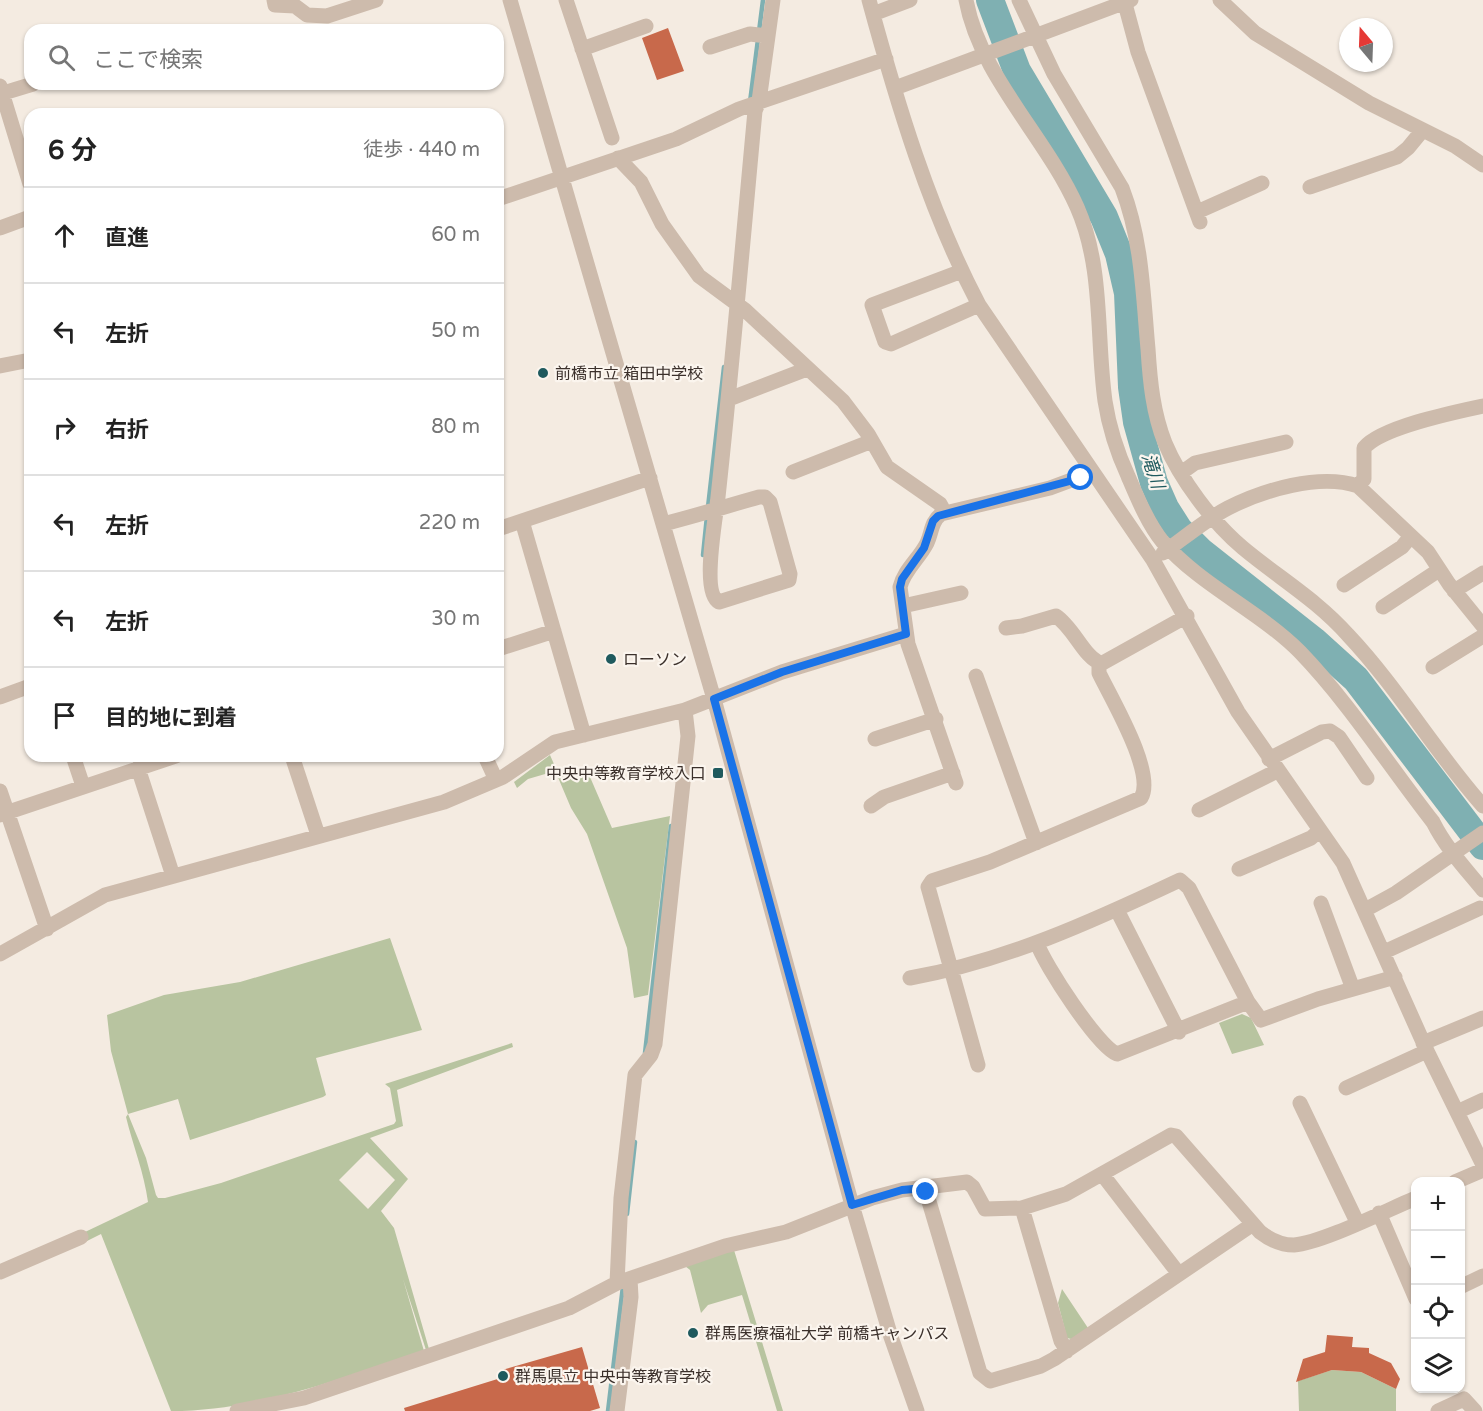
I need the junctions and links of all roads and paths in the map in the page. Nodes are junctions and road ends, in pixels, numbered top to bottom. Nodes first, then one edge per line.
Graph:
1 (274, 0) edge
2 (376, 0) edge
3 (510, 0) edge
4 (566, 0) edge
5 (773, 0) edge
6 (910, 0) edge
7 (966, 0) edge
8 (1018, 0) edge
9 (1220, 0) edge
10 (1127, 1) edge
11 (871, 7) edge
12 (646, 26) dead end
13 (761, 35) junction
14 (1033, 35) junction
15 (710, 47) dead end
16 (582, 49) junction
17 (987, 53) junction
18 (886, 59) junction
19 (24, 86) edge
20 (895, 88) junction
21 (1, 91) edge
22 (759, 101) junction
23 (1422, 131) junction
24 (612, 138) dead end
25 (618, 158) junction
26 (24, 165) edge
27 (1483, 165) edge
28 (563, 177) junction
29 (1262, 183) dead end
30 (1310, 187) dead end
31 (504, 197) edge
32 (24, 219) edge
33 (0, 228) edge
34 (962, 271) junction
35 (734, 302) junction
36 (979, 305) junction
37 (24, 361) edge
38 (0, 366) edge
39 (807, 369) junction
40 (729, 399) junction
41 (1483, 406) edge
42 (872, 441) junction
43 (1286, 442) dead end
44 (793, 472) dead end
45 (1093, 472) junction
46 (1181, 474) junction
47 (650, 478) junction
48 (1358, 486) junction
49 (717, 509) junction
50 (945, 513) junction
51 (1212, 519) junction
52 (522, 521) junction
53 (663, 524) junction
54 (504, 527) edge
55 (1412, 536) junction
56 (1172, 547) junction
57 (1153, 560) junction
58 (1439, 570) junction
59 (1483, 573) edge
60 (1344, 585) dead end
61 (1454, 591) junction
62 (961, 593) dead end
63 (903, 606) junction
64 (1383, 607) dead end
65 (1187, 616) junction
66 (1483, 626) edge
67 (1006, 628) dead end
68 (554, 631) junction
69 (906, 634) junction
70 (1483, 636) edge
71 (504, 647) edge
72 (1101, 663) junction
73 (1433, 668) dead end
74 (976, 676) dead end
75 (24, 689) edge
76 (0, 697) edge
77 (714, 699) junction
78 (685, 710) junction
79 (936, 719) junction
80 (584, 735) junction
81 (875, 739) dead end
82 (75, 762) edge
83 (157, 762) edge
84 (294, 762) edge
85 (488, 762) edge
86 (1273, 765) junction
87 (138, 768) junction
88 (1367, 778) dead end
89 (496, 780) junction
90 (83, 786) junction
91 (0, 791) edge
92 (871, 806) dead end
93 (1483, 806) edge
94 (1199, 810) dead end
95 (3, 814) edge
96 (1320, 830) junction
97 (1483, 833) edge
98 (318, 835) junction
99 (1036, 843) junction
100 (1455, 854) junction
101 (1239, 869) dead end
102 (173, 876) junction
103 (1483, 890) edge
104 (1321, 903) dead end
105 (1480, 908) dead end
106 (1117, 910) junction
107 (1365, 910) junction
108 (46, 929) junction
109 (1037, 943) junction
110 (1384, 952) junction
111 (0, 954) edge
112 (952, 971) junction
113 (1395, 977) junction
114 (910, 978) dead end
115 (1353, 989) junction
116 (1248, 1002) junction
117 (1483, 1018) edge
118 (1179, 1032) junction
119 (1425, 1047) junction
120 (978, 1065) dead end
121 (1346, 1089) dead end
122 (1483, 1100) edge
123 (1300, 1102) dead end
124 (1457, 1112) junction
125 (1483, 1168) edge
126 (1102, 1174) junction
127 (1465, 1177) edge
128 (925, 1188) junction
129 (1411, 1200) edge
130 (852, 1205) junction
131 (1022, 1208) junction
132 (1379, 1213) junction
133 (1357, 1222) junction
134 (1253, 1224) junction
135 (81, 1238) dead end
136 (0, 1272) edge
137 (1179, 1274) junction
138 (1483, 1276) edge
139 (623, 1281) junction
140 (1465, 1285) edge
141 (1411, 1287) edge
142 (1067, 1351) junction
143 (237, 1411) edge
144 (617, 1411) edge
145 (917, 1411) edge
146 (1438, 1411) edge
147 (1475, 1411) edge

1 - 2 street
3 - 28 street
4 - 16 street
5 - 13 street
6 - 11 street
7 - 17 street
8 - 14 street
9 - 23 street
10 - 14 street
10 - 29 street
11 - 18 street
12 - 16 street
13 - 15 street
13 - 22 street
14 - 17 street
14 - 46 street
16 - 24 street
17 - 20 street
17 - 56 street
18 - 20 street
18 - 22 street
19 - 21 street
20 - 34 street
21 - 26 street
22 - 25 street
22 - 35 street
23 - 27 street
23 - 30 street
25 - 28 street
25 - 35 street
28 - 31 street
28 - 47 street
32 - 33 street
34 - 36 street
34 - 36 street
35 - 39 street
35 - 40 street
36 - 45 street
37 - 38 street
39 - 40 street
39 - 42 street
40 - 49 street
41 - 48 street
42 - 44 street
42 - 50 street
43 - 46 street
45 - 50 street
45 - 57 street
46 - 51 street
47 - 52 street
47 - 53 street
48 - 51 street
48 - 55 street
49 - 49 street
49 - 53 street
50 - 63 street
51 - 56 street
51 - 93 street
52 - 54 street
52 - 68 street
53 - 77 street
55 - 58 street
55 - 60 street
56 - 57 street
56 - 100 street
57 - 65 street
58 - 61 street
58 - 64 street
59 - 61 street
61 - 66 street
62 - 63 street
63 - 69 street
65 - 72 street
65 - 86 street
67 - 72 street
68 - 71 street
68 - 80 street
69 - 77 street
69 - 79 street
70 - 73 street
72 - 99 street
74 - 99 street
75 - 76 street
77 - 78 street
77 - 130 street
78 - 80 street
78 - 139 street
79 - 81 street
79 - 92 street
80 - 89 street
82 - 90 street
83 - 87 street
84 - 98 street
85 - 89 street
86 - 88 street
86 - 94 street
86 - 96 street
87 - 90 street
87 - 102 street
89 - 98 street
90 - 95 street
91 - 95 street
95 - 108 street
96 - 101 street
96 - 107 street
97 - 100 street
98 - 102 street
99 - 112 street
100 - 103 street
100 - 107 street
102 - 108 street
104 - 115 street
105 - 110 street
106 - 109 street
106 - 116 street
106 - 118 street
107 - 110 street
108 - 111 street
109 - 112 street
109 - 118 street
110 - 113 street
112 - 114 street
112 - 120 street
113 - 115 street
113 - 119 street
115 - 116 street
116 - 118 street
117 - 119 street
119 - 121 street
119 - 124 street
122 - 124 street
123 - 133 street
124 - 125 street
125 - 127 street
126 - 131 street
126 - 134 street
126 - 137 street
128 - 130 street
128 - 131 street
128 - 142 street
129 - 132 street
130 - 139 street
130 - 145 street
131 - 142 street
132 - 133 street
132 - 141 street
133 - 134 street
134 - 137 street
135 - 136 street
137 - 142 street
138 - 140 street
139 - 143 street
139 - 144 street
146 - 147 street

